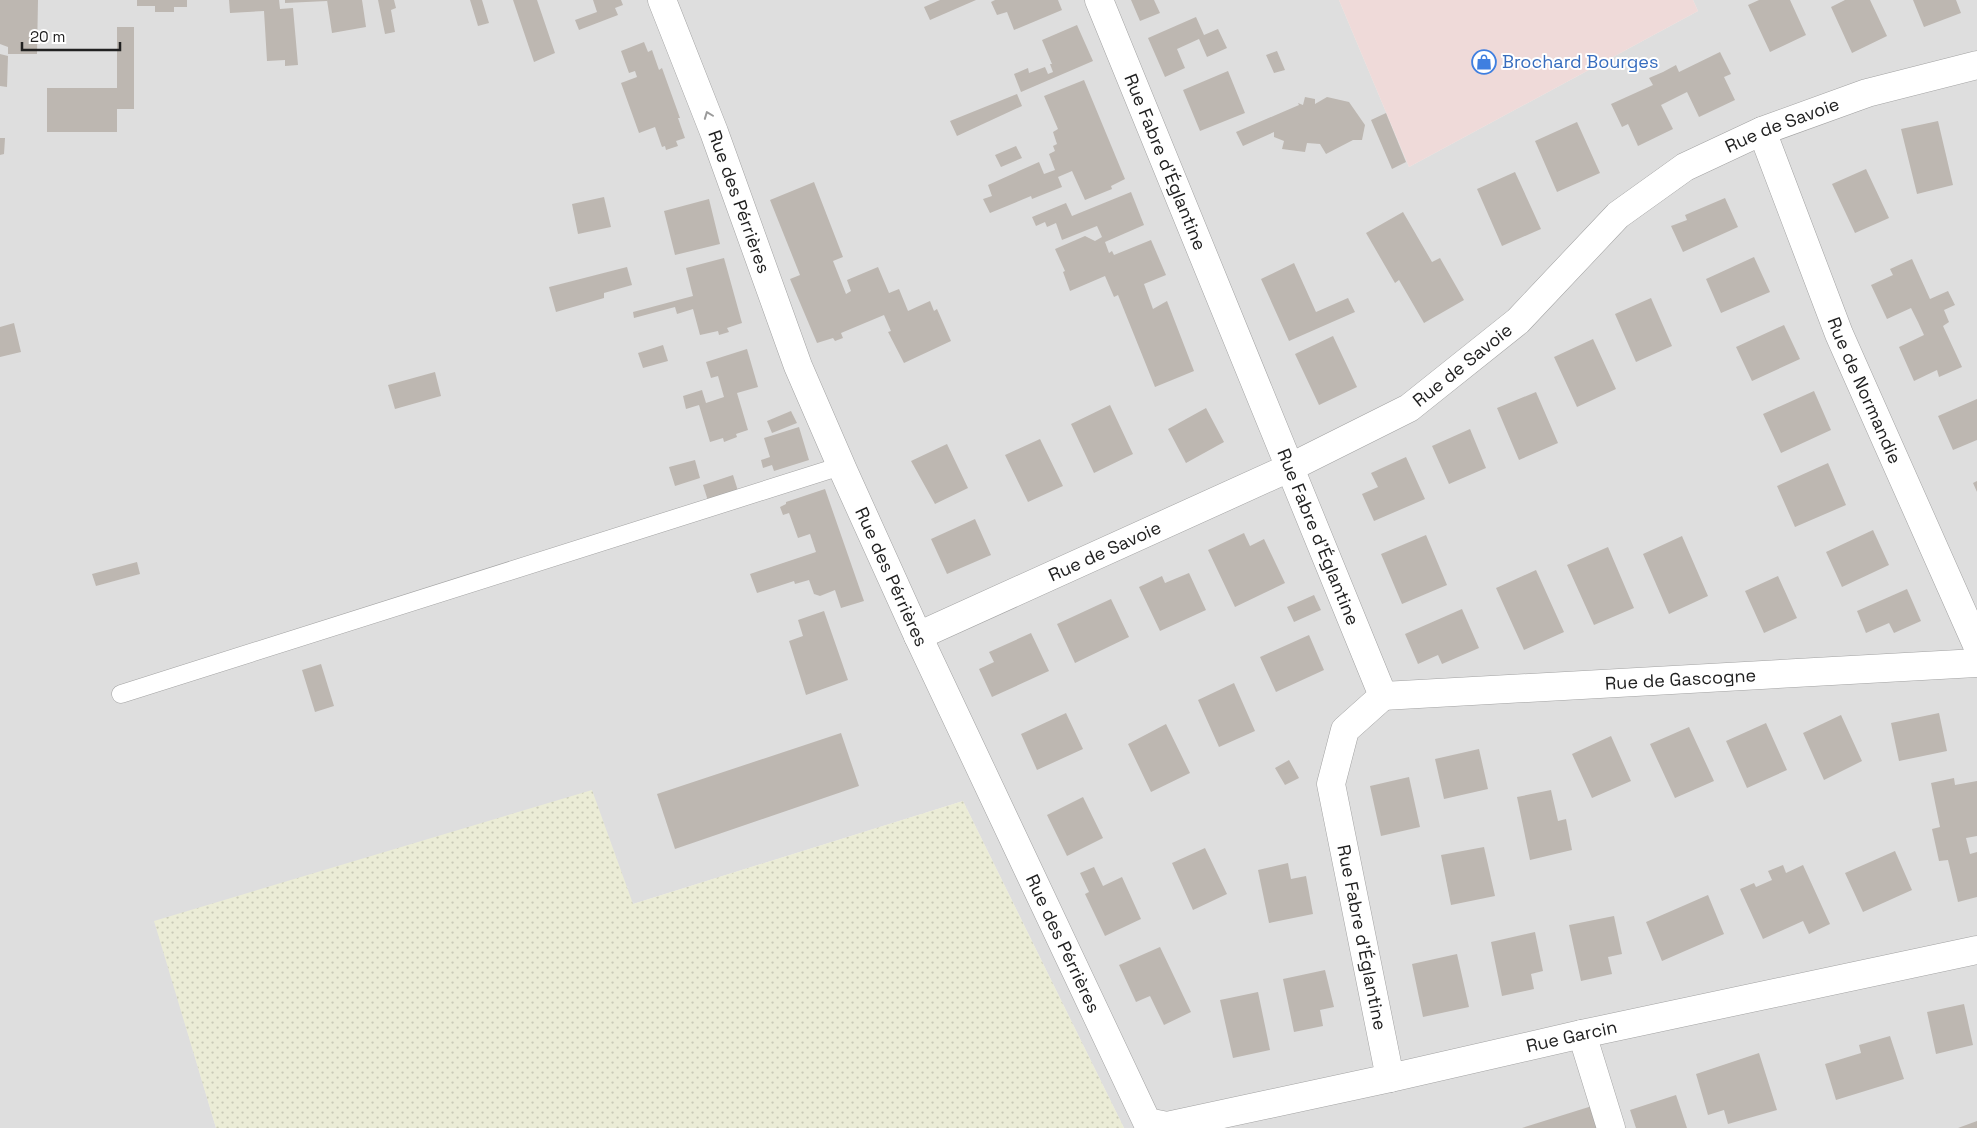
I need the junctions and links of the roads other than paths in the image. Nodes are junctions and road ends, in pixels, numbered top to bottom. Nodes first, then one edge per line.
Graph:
1 (662, 0) edge
2 (1099, 0) edge
3 (1977, 65) edge
4 (1762, 131) junction
5 (841, 466) junction
6 (1289, 468) junction
7 (918, 636) junction
8 (1977, 645) edge
9 (1977, 663) edge
10 (121, 694) dead end
11 (1383, 696) junction
12 (1977, 950) edge
13 (1582, 1034) junction
14 (1390, 1078) junction
15 (1167, 1126) joint
16 (1611, 1128) edge

5 -> 1 street, Rue des Pérrières
2 - 6 street, Rue Fabre d'Églantine
3 - 4 street, Rue de Savoie
4 - 6 street, Rue de Savoie
4 - 8 street, Rue de Normandie
5 - 7 street, Rue des Pérrières
5 - 10 lane
6 - 7 street, Rue de Savoie
6 - 11 street, Rue Fabre d'Églantine
7 - 15 street, Rue des Pérrières
9 - 11 street, Rue de Gascogne
11 - 14 street, Rue Fabre d'Églantine
12 - 13 street, Rue Garcin
13 - 14 street, Rue Garcin
13 - 16 street
14 - 15 street, Rue Garcin

